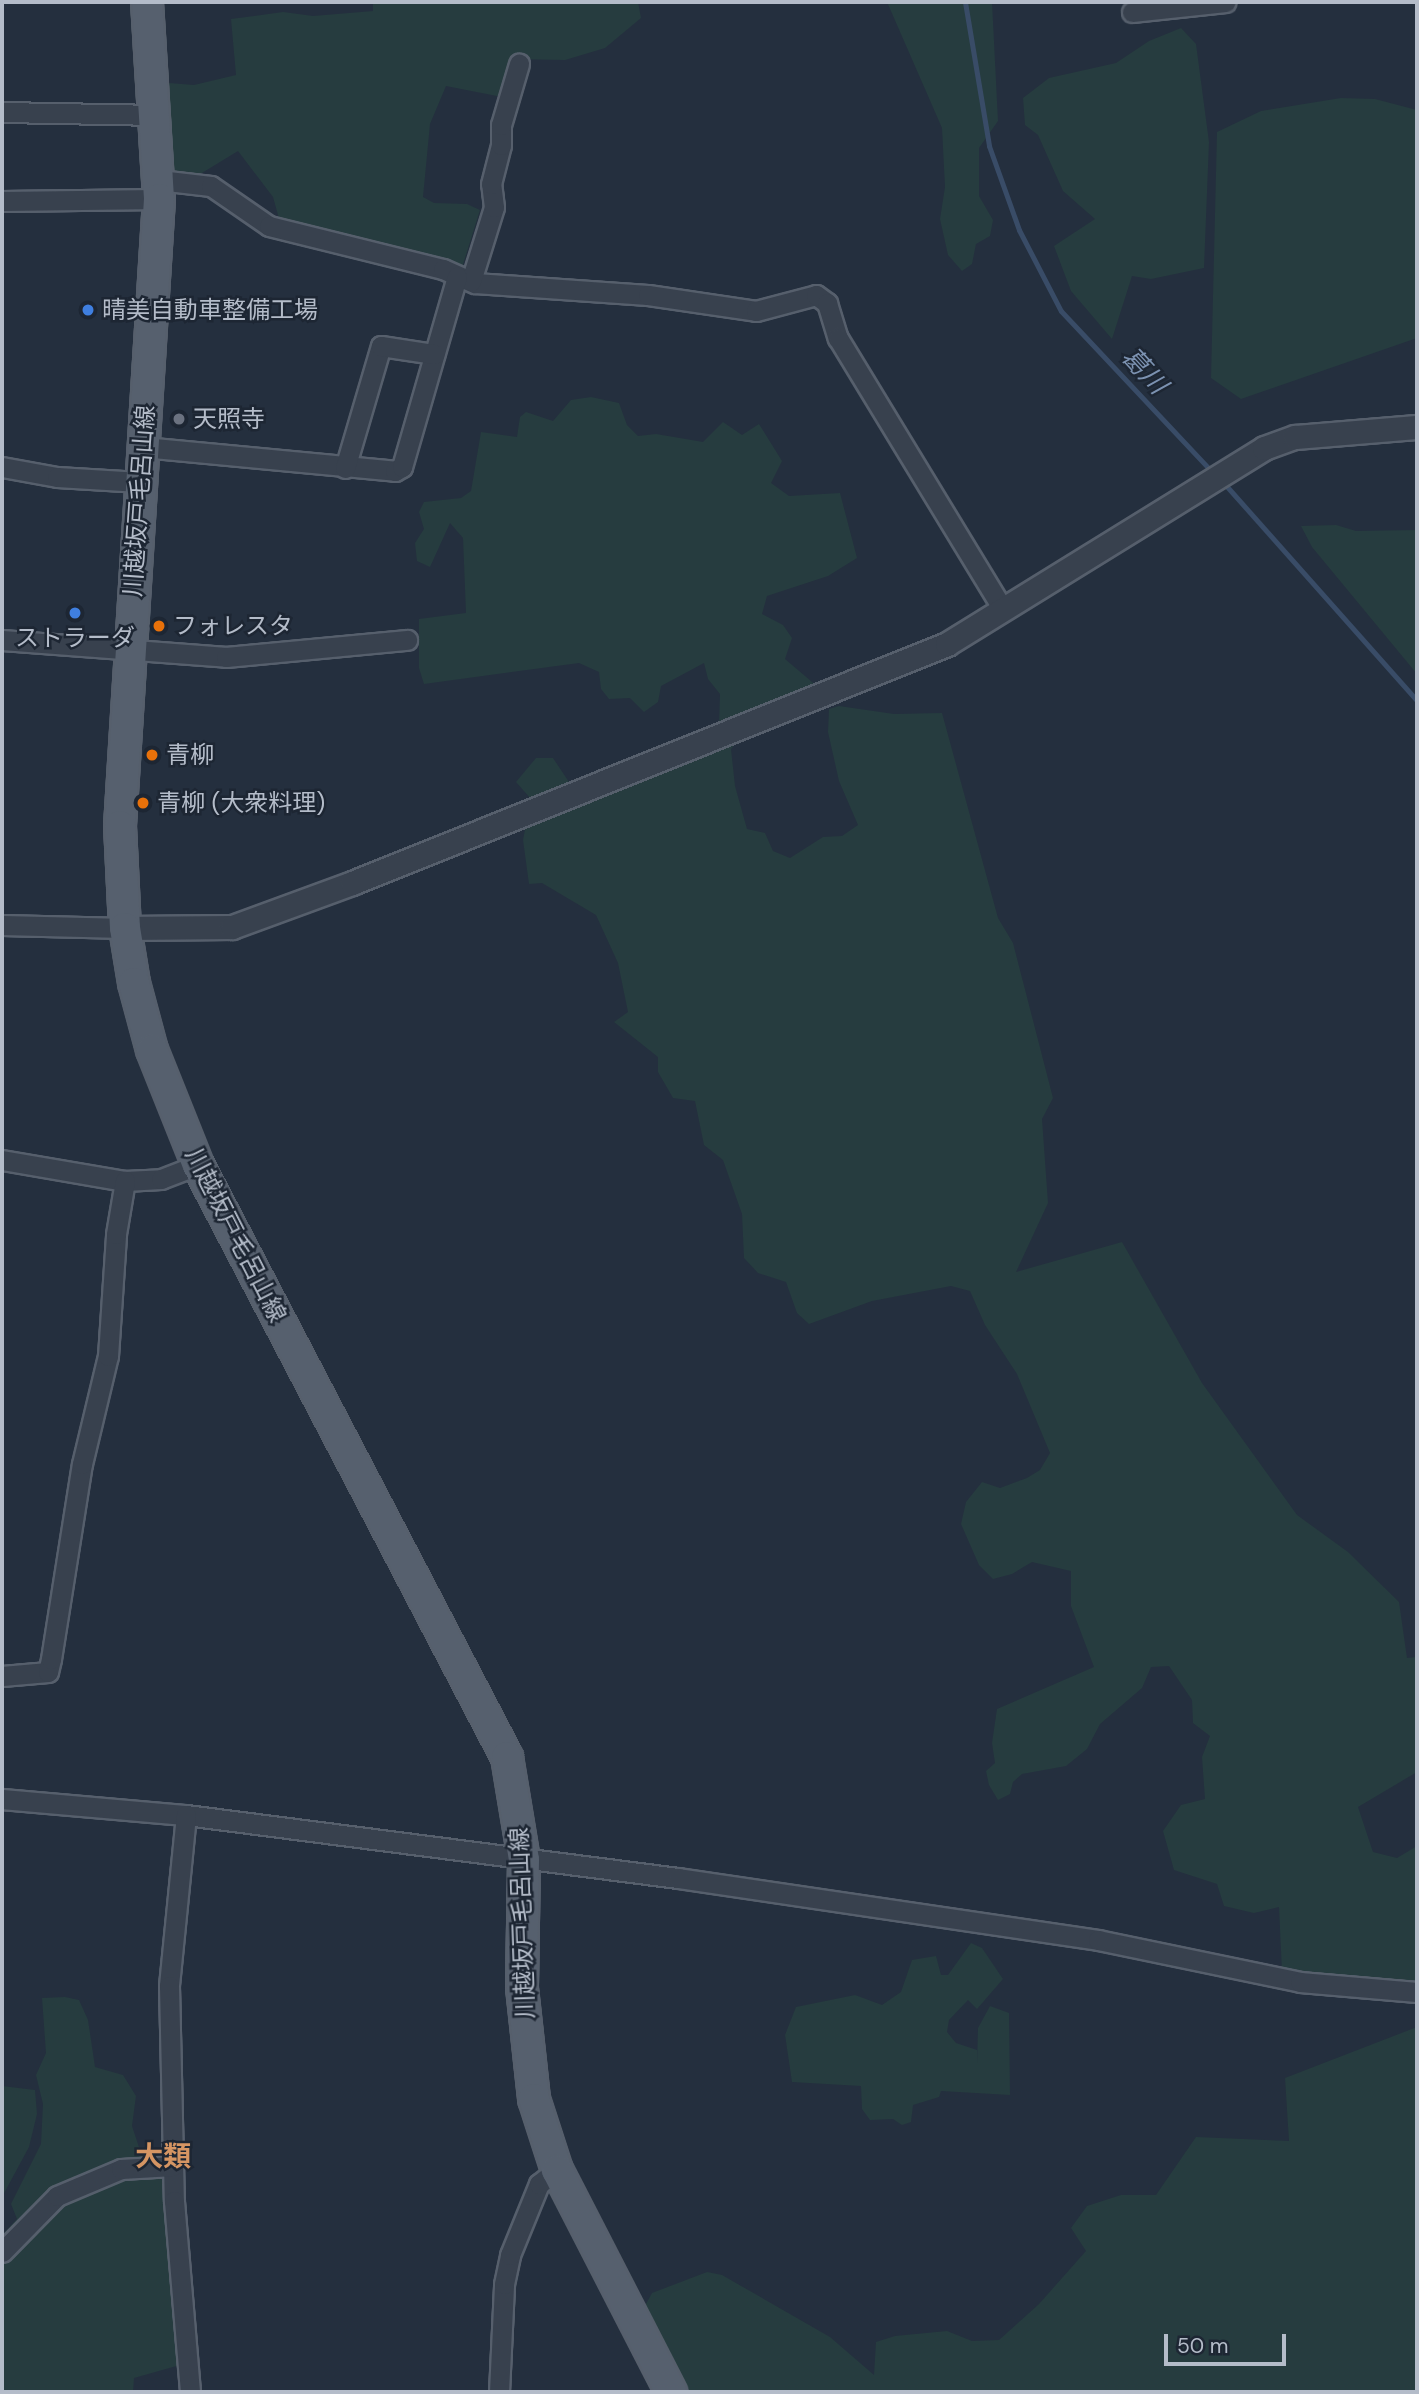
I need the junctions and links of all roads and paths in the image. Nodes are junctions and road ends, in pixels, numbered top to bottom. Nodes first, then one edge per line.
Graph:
1 (146, 2) edge
2 (1225, 2) edge
3 (1132, 12) dead end
4 (519, 64) dead end
5 (2, 112) edge
6 (156, 115) junction
7 (159, 189) junction
8 (2, 201) edge
9 (464, 279) junction
10 (434, 354) junction
11 (1417, 426) edge
12 (143, 447) junction
13 (2, 467) edge
14 (345, 468) junction
15 (140, 482) junction
16 (1002, 608) junction
17 (2, 640) edge
18 (407, 640) dead end
19 (129, 652) junction
20 (2, 925) edge
21 (125, 928) junction
22 (2, 1160) edge
23 (198, 1165) junction
24 (125, 1181) junction
25 (2, 1676) edge
26 (2, 1799) edge
27 (186, 1815) junction
28 (524, 1860) junction
29 (1417, 1992) edge
30 (173, 2166) junction
31 (557, 2169) junction
32 (2, 2252) edge
33 (191, 2392) edge
34 (499, 2392) edge
35 (671, 2392) edge

1 - 6 main road, 川越坂戸毛呂山線
2 - 3 street
4 - 9 street
5 - 6 street
6 - 7 main road, 川越坂戸毛呂山線
7 - 8 street
7 - 9 street
7 - 12 main road, 川越坂戸毛呂山線
9 - 10 street
9 - 16 street
10 - 14 street
10 - 14 street
11 - 16 street
12 - 14 street
12 - 15 main road, 川越坂戸毛呂山線
13 - 15 street
15 - 19 main road, 川越坂戸毛呂山線
16 - 21 street
17 - 19 street
18 - 19 street
19 - 21 main road, 川越坂戸毛呂山線
20 - 21 street
21 - 23 main road, 川越坂戸毛呂山線
22 - 24 street
23 - 24 street
23 - 28 main road, 川越坂戸毛呂山線
24 - 25 street
26 - 27 street
27 - 28 street
27 - 30 street
28 - 29 street
28 - 31 main road, 川越坂戸毛呂山線
30 - 32 street
30 - 33 street
31 - 34 street
31 - 35 main road, 川越坂戸毛呂山線

